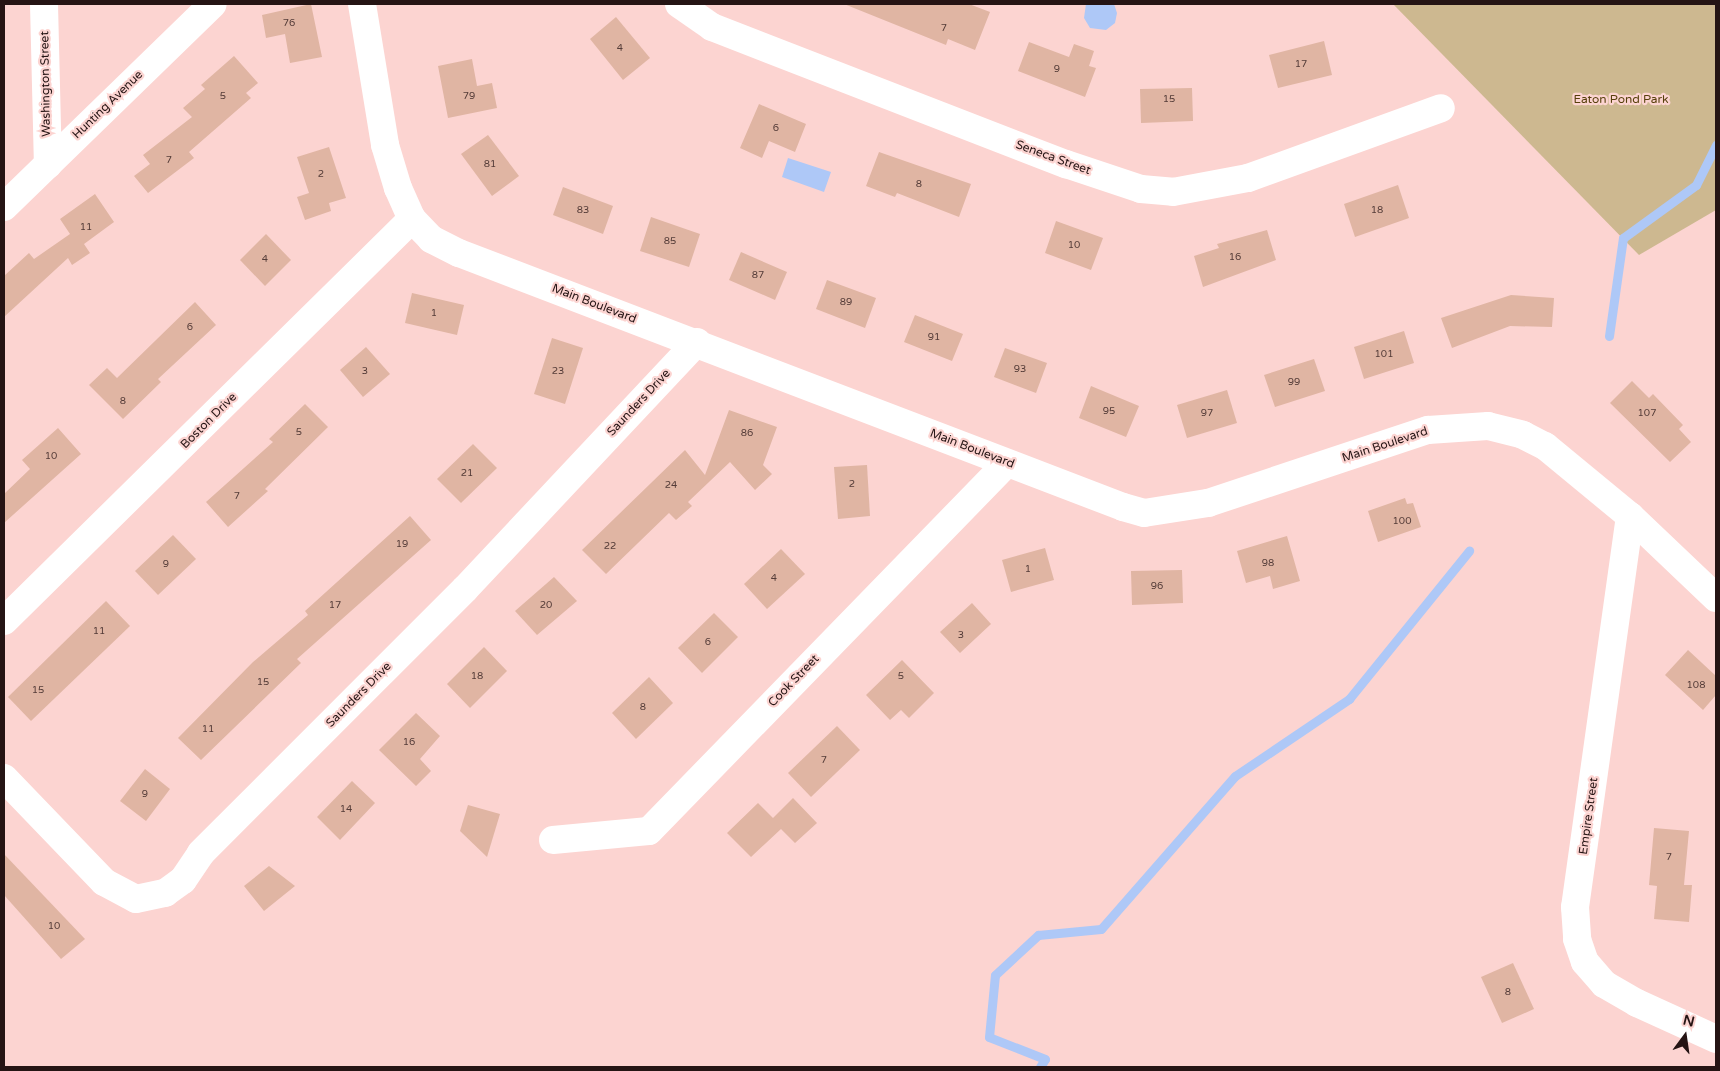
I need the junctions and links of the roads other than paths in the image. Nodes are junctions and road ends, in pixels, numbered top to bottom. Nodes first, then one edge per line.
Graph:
1 (44, 4) edge
2 (213, 4) edge
3 (362, 4) edge
4 (679, 4) edge
5 (1441, 108) dead end
6 (48, 164) junction
7 (4, 207) edge
8 (412, 219) junction
9 (697, 342) junction
10 (1007, 463) junction
11 (1630, 516) junction
12 (1716, 598) edge
13 (4, 621) edge
14 (4, 778) edge
15 (553, 840) dead end
16 (1716, 1040) edge

1 - 6 street, Washington Street
2 - 6 street, Hunting Avenue
3 - 8 street, Main Boulevard
4 - 5 street, Seneca Street
6 - 7 street, Hunting Avenue
8 - 9 street, Main Boulevard
8 - 13 street, Boston Drive
9 - 10 street, Main Boulevard
9 - 14 street, Saunders Drive
10 - 11 street, Main Boulevard
10 - 15 street, Cook Street
11 - 12 street, Main Boulevard
11 - 16 street, Empire Street

